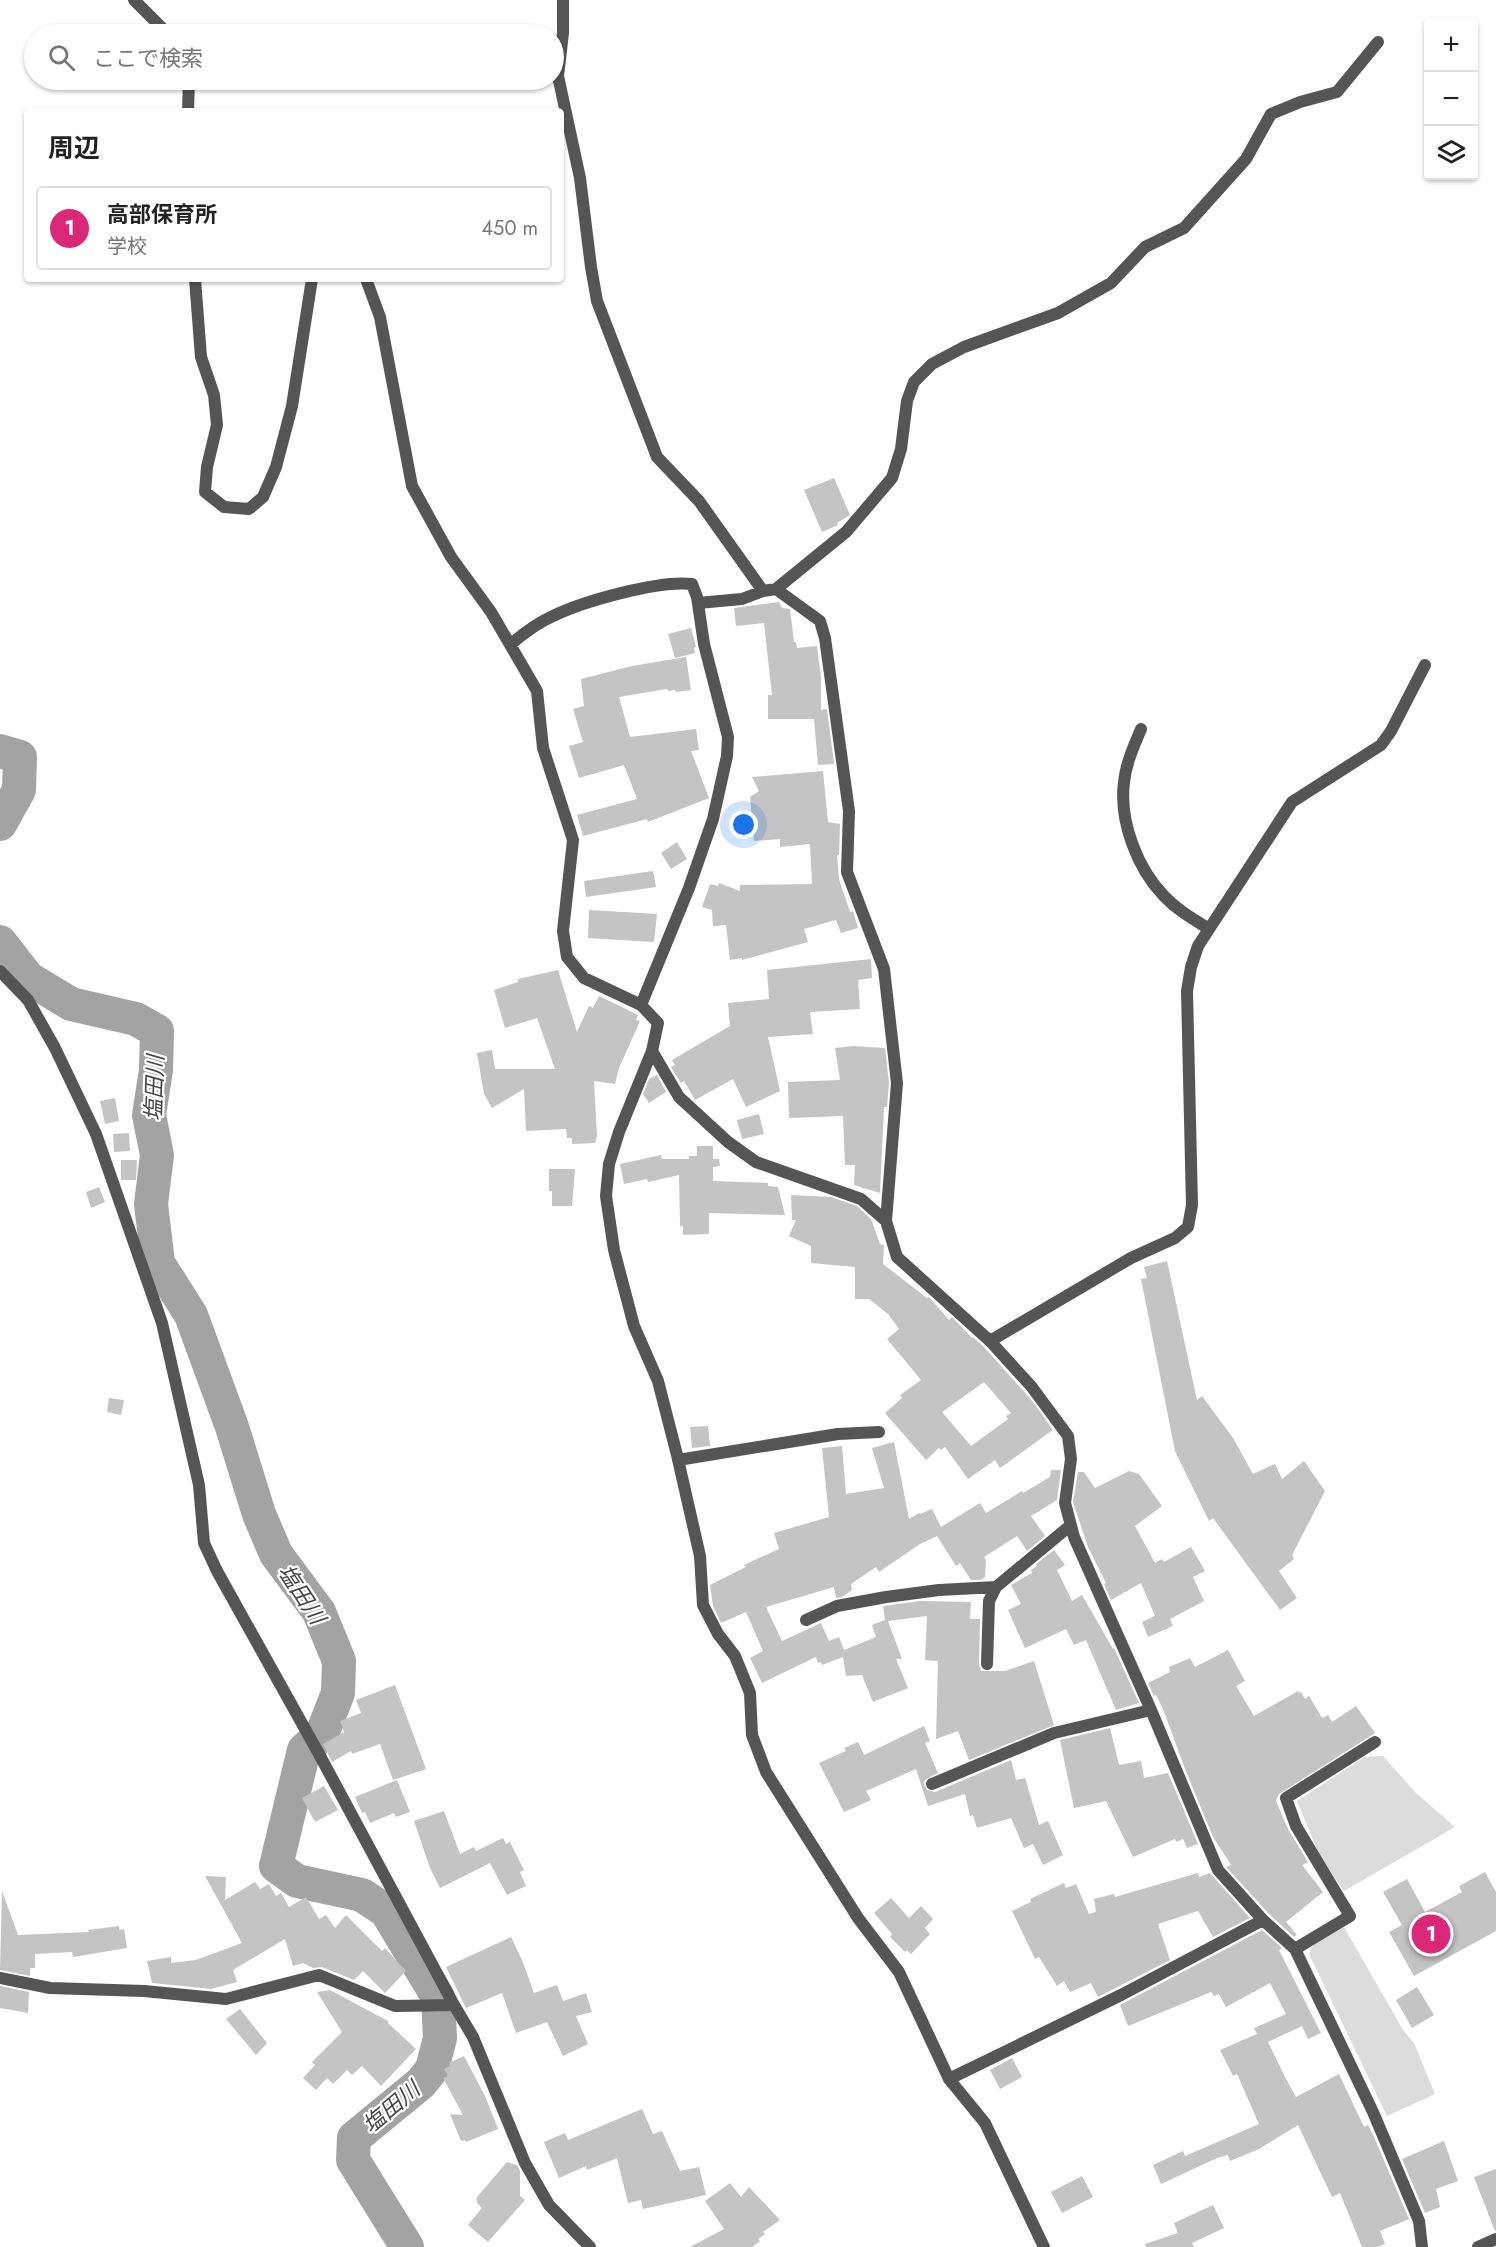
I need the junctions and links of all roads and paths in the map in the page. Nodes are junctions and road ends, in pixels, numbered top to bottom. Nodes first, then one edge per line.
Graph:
1 (134, 0) edge
2 (563, 0) edge
3 (158, 24) edge
4 (563, 24) edge
5 (1378, 42) dead end
6 (189, 90) edge
7 (561, 90) edge
8 (188, 108) edge
9 (195, 282) edge
10 (312, 282) edge
11 (367, 282) edge
12 (770, 590) junction
13 (698, 603) junction
14 (511, 644) junction
15 (1425, 665) dead end
16 (1141, 729) dead end
17 (1209, 929) junction
18 (0, 971) edge
19 (641, 1005) junction
20 (652, 1051) junction
21 (885, 1221) junction
22 (990, 1341) junction
23 (879, 1432) dead end
24 (678, 1460) junction
25 (1071, 1525) junction
26 (996, 1587) junction
27 (806, 1620) dead end
28 (987, 1664) dead end
29 (1151, 1710) junction
30 (1375, 1742) dead end
31 (932, 1784) dead end
32 (1263, 1920) junction
33 (1295, 1949) junction
34 (0, 1978) edge
35 (454, 2005) junction
36 (950, 2079) junction
37 (1496, 2239) edge
38 (590, 2247) edge
39 (1044, 2247) edge
40 (1422, 2247) edge
41 (1478, 2247) edge

1 - 3 street
2 - 4 street
5 - 12 street
6 - 8 street
7 - 12 street
9 - 10 street
11 - 14 street
12 - 13 street
12 - 21 street
13 - 14 street
13 - 19 street
14 - 19 street
15 - 17 street
16 - 17 street
17 - 22 street
18 - 35 street
19 - 20 street
20 - 21 street
20 - 24 street
21 - 22 street
22 - 25 street
23 - 24 street
24 - 36 street
25 - 26 street
25 - 29 street
26 - 27 street
26 - 28 street
29 - 31 street
29 - 32 street
30 - 33 street
32 - 33 street
32 - 36 street
33 - 40 street
34 - 35 street
35 - 38 street
36 - 39 street
37 - 41 street

